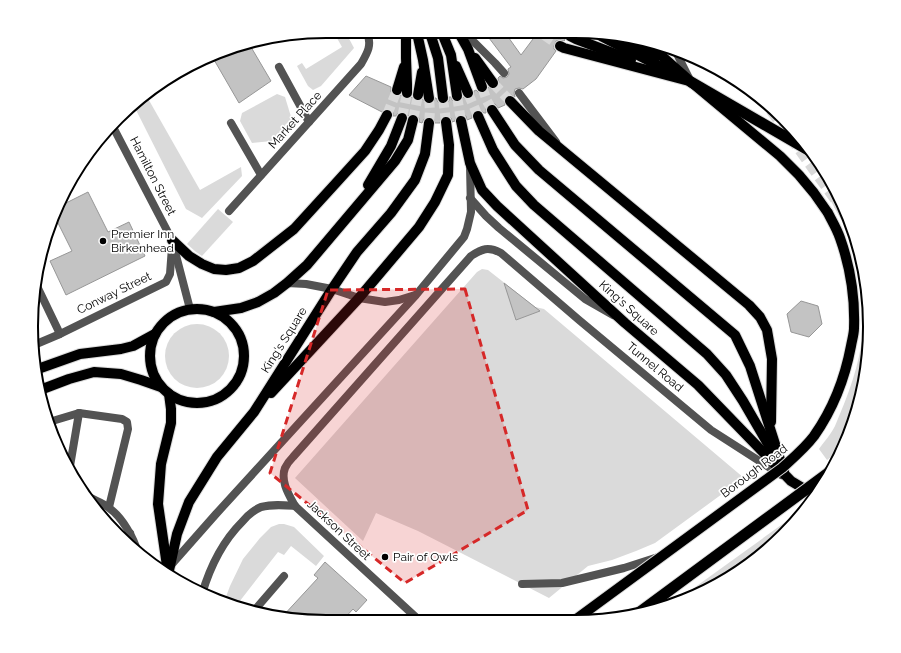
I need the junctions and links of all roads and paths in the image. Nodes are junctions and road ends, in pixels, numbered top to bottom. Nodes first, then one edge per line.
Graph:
1 (368, 38) edge
2 (406, 38) edge
3 (418, 38) edge
4 (432, 38) edge
5 (444, 38) edge
6 (462, 38) edge
7 (470, 38) edge
8 (573, 38) edge
9 (608, 40) edge
10 (637, 45) edge
11 (560, 46) tunnel mouth
12 (468, 48) junction
13 (654, 50) edge
14 (664, 52) edge
15 (451, 55) junction
16 (679, 58) edge
17 (423, 60) junction
18 (279, 67) dead end
19 (504, 73) dead end
20 (691, 82) junction
21 (493, 83) tunnel mouth
22 (482, 87) tunnel mouth
23 (402, 92) tunnel mouth
24 (468, 93) tunnel mouth
25 (519, 93) dead end
26 (418, 95) tunnel mouth
27 (457, 96) tunnel mouth
28 (429, 98) tunnel mouth
29 (443, 98) tunnel mouth
30 (510, 101) tunnel mouth
31 (492, 110) tunnel mouth
32 (387, 114) tunnel mouth
33 (478, 116) tunnel mouth
34 (402, 118) tunnel mouth
35 (413, 120) tunnel mouth
36 (461, 121) tunnel mouth
37 (309, 122) junction
38 (446, 122) tunnel mouth
39 (231, 123) dead end
40 (429, 123) tunnel mouth
41 (115, 130) edge
42 (797, 143) edge
43 (562, 151) junction
44 (470, 163) junction
45 (261, 175) junction
46 (470, 198) junction
47 (229, 211) dead end
48 (346, 219) junction
49 (172, 240) junction
50 (287, 283) junction
51 (332, 289) junction
52 (40, 292) edge
53 (416, 295) junction
54 (359, 298) junction
55 (190, 309) junction
56 (214, 312) junction
57 (625, 323) junction
58 (60, 334) junction
59 (155, 334) junction
60 (39, 343) edge
61 (41, 368) edge
62 (161, 387) junction
63 (45, 388) edge
64 (169, 394) junction
65 (254, 412) junction
66 (79, 413) junction
67 (54, 421) edge
68 (771, 430) junction
69 (71, 460) edge
70 (788, 477) junction
71 (818, 481) edge
72 (810, 492) edge
73 (97, 501) edge
74 (295, 506) junction
75 (109, 507) junction
76 (126, 535) edge
77 (664, 555) junction
78 (168, 568) edge
79 (170, 568) edge
80 (171, 569) edge
81 (284, 576) dead end
82 (522, 584) dead end
83 (204, 587) edge
84 (650, 605) edge
85 (258, 606) edge
86 (413, 615) edge
87 (582, 615) edge

1 - 37 street, Market Place
2 - 23 main road
3 - 17 main road
4 - 29 main road
5 - 15 main road
6 - 12 main road
7 - 19 street
8 - 20 main road
9 - 20 main road
10 - 20 main road
11 - 20 main road
12 - 21 main road
12 - 22 main road
13 - 20 main road
14 - 20 main road
15 - 24 main road
15 - 27 main road
16 - 20 street
17 - 26 main road
17 - 28 main road
18 - 37 street
20 - 42 highway
20 - 77 main road, Borough Road, bridge
25 - 43 street
30 - 43 main road
31 - 68 main road
32 - 49 main road
33 - 70 main road
34 - 48 main road
35 - 48 main road
36 - 44 main road, King's Square
37 - 45 street, Market Place
38 - 54 main road
39 - 45 street
40 - 51 main road, King's Square
41 - 49 street, Hamilton Street
43 - 68 main road
44 - 46 street
44 - 57 main road, King's Square
45 - 47 street, Market Place
46 - 53 street
46 - 57 street
48 - 50 main road
49 - 55 street, Hamilton Street
49 - 58 street, Conway Street
50 - 51 street
50 - 56 main road
51 - 54 street
51 - 65 main road, King's Square
52 - 58 street
53 - 54 street
53 - 80 street
54 - 65 main road
55 - 56 main road
55 - 59 main road
56 - 64 main road
57 - 70 main road, King's Square
58 - 60 street, Conway Street
59 - 61 main road
59 - 62 main road
62 - 63 main road
62 - 64 main road
64 - 78 main road
65 - 79 main road, King's Square
66 - 67 street
66 - 69 street
66 - 75 street
68 - 70 main road
70 - 72 main road, Tunnel Road
70 - 74 street, Tunnel Road
71 - 84 highway, bridge
73 - 75 street
74 - 83 street
74 - 86 street, Jackson Street
75 - 76 street
77 - 82 street, bridge
77 - 87 main road, Borough Road, bridge
81 - 85 street

